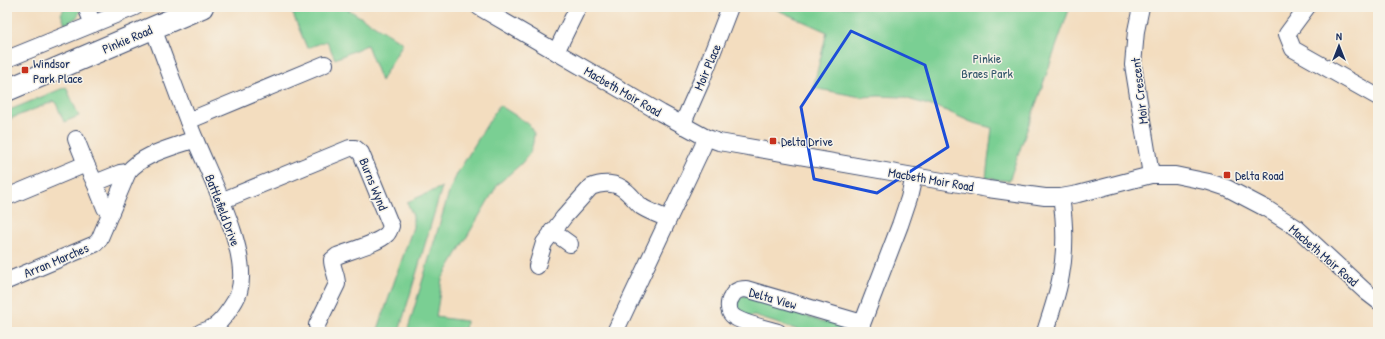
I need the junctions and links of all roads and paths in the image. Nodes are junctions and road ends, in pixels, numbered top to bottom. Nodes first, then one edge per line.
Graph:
1 (86, 7) edge
2 (135, 7) edge
3 (202, 7) edge
4 (479, 7) edge
5 (578, 7) edge
6 (730, 7) edge
7 (1141, 7) edge
8 (1307, 7) edge
9 (93, 24) junction
10 (153, 28) junction
11 (556, 52) junction
12 (7, 59) edge
13 (325, 64) dead end
14 (7, 90) edge
15 (1378, 97) edge
16 (188, 122) junction
17 (683, 126) junction
18 (705, 137) junction
19 (76, 139) dead end
20 (195, 139) junction
21 (86, 164) junction
22 (128, 172) junction
23 (1151, 174) junction
24 (914, 176) junction
25 (95, 183) junction
26 (7, 197) edge
27 (1061, 197) junction
28 (221, 201) junction
29 (110, 212) junction
30 (668, 219) junction
31 (552, 231) junction
32 (570, 244) dead end
33 (536, 266) dead end
34 (7, 281) edge
35 (1378, 301) edge
36 (317, 325) dead end
37 (861, 328) edge
38 (210, 331) edge
39 (615, 332) edge
40 (778, 332) edge
41 (1045, 332) edge

1 - 9 street
2 - 9 street, Pinkie Road
3 - 10 main road, Pinkie Road
4 - 11 street, Macbeth Moir Road
5 - 11 street
6 - 17 street, Moir Place
7 - 23 street, Moir Crescent
8 - 15 street
9 - 12 street, Pinkie Road
10 - 14 main road, Pinkie Road
10 - 16 street, Battlefield Drive
11 - 17 street, Macbeth Moir Road
13 - 16 street
16 - 20 street, Battlefield Drive
17 - 18 street, Macbeth Moir Road
18 - 24 street, Macbeth Moir Road
18 - 30 street
19 - 21 street
20 - 22 street, Arran Marches
20 - 28 street, Battlefield Drive
21 - 25 street
21 - 26 street
22 - 25 street, Arran Marches
22 - 29 street, Arran Marches
23 - 27 street, Macbeth Moir Road
23 - 35 street, Macbeth Moir Road
24 - 27 street, Macbeth Moir Road
24 - 37 street, Delta View
25 - 29 street
27 - 41 street
28 - 36 street, Burns Wynd
28 - 38 street, Battlefield Drive
29 - 34 street, Arran Marches
30 - 31 street
30 - 39 street
31 - 32 street
31 - 33 street
37 - 40 street, Delta View

